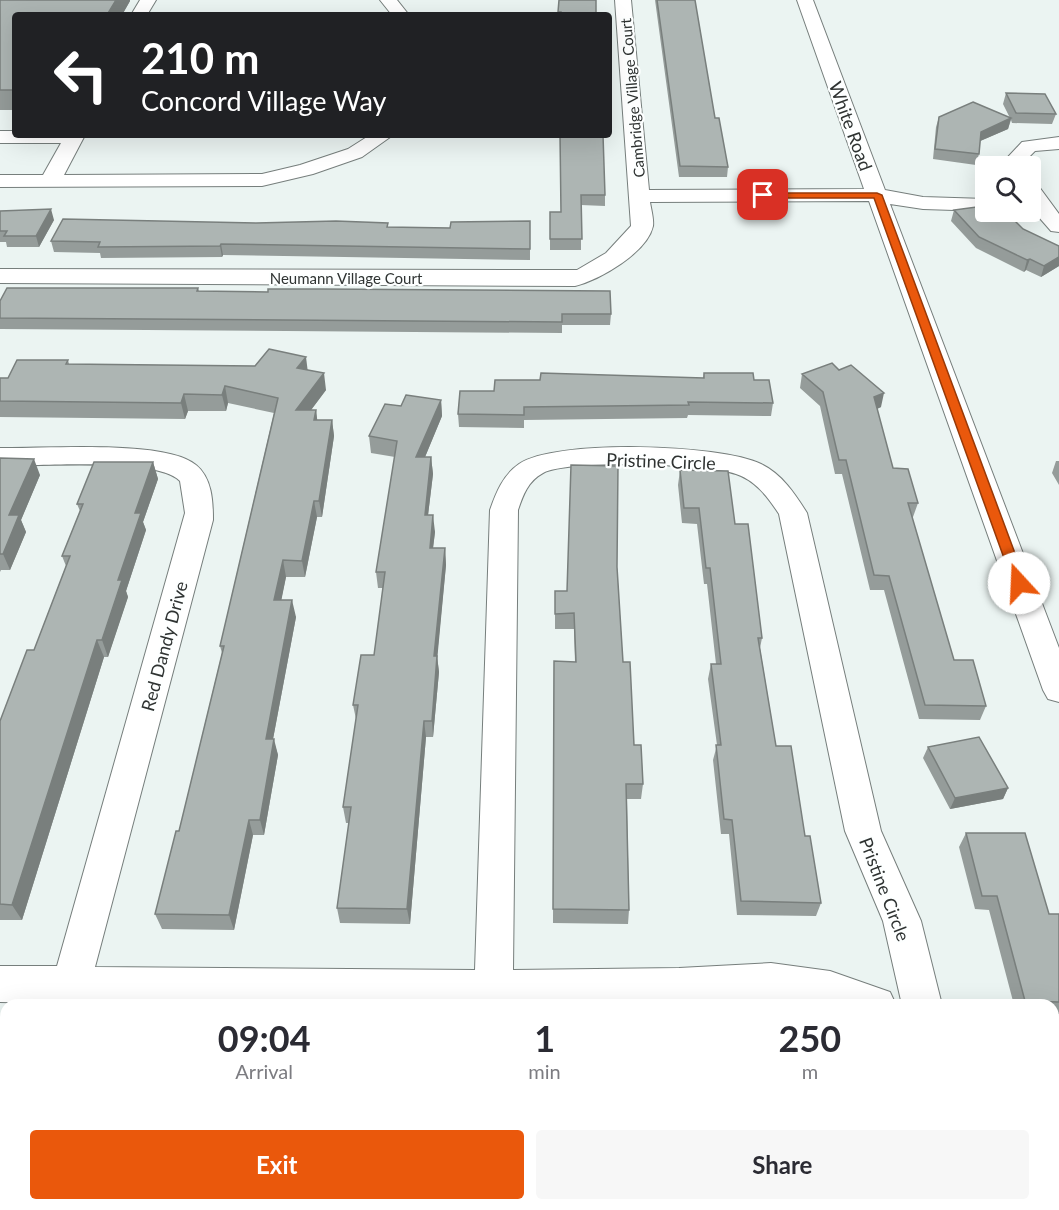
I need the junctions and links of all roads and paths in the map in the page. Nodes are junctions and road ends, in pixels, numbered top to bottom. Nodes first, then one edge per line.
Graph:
1 (388, 0) edge
2 (623, 0) edge
3 (805, 0) edge
4 (398, 12) edge
5 (74, 138) edge
6 (378, 138) edge
7 (1059, 143) edge
8 (1019, 156) edge
9 (0, 181) edge
10 (50, 181) junction
11 (975, 187) edge
12 (877, 195) junction
13 (641, 196) junction
14 (975, 205) edge
15 (1041, 207) edge
16 (1059, 226) edge
17 (0, 276) edge
18 (0, 457) edge
19 (1059, 690) edge
20 (0, 984) edge
21 (679, 986) junction
22 (68, 995) edge
23 (493, 997) edge
24 (712, 999) edge
25 (859, 999) edge
26 (921, 999) edge

1 - 4 street
2 - 13 street, Cambridge Village Court
3 - 12 street, White Road
5 - 10 street
6 - 10 street
7 - 8 street
9 - 10 street
11 - 12 street
12 - 13 street
12 - 14 street
12 - 19 street, White Road
13 - 17 street, Neumann Village Court
15 - 16 street
18 - 22 street, Red Dandy Drive
20 - 22 street
21 - 23 street
21 - 24 street
21 - 25 street
22 - 23 street
23 - 26 street, Pristine Circle

